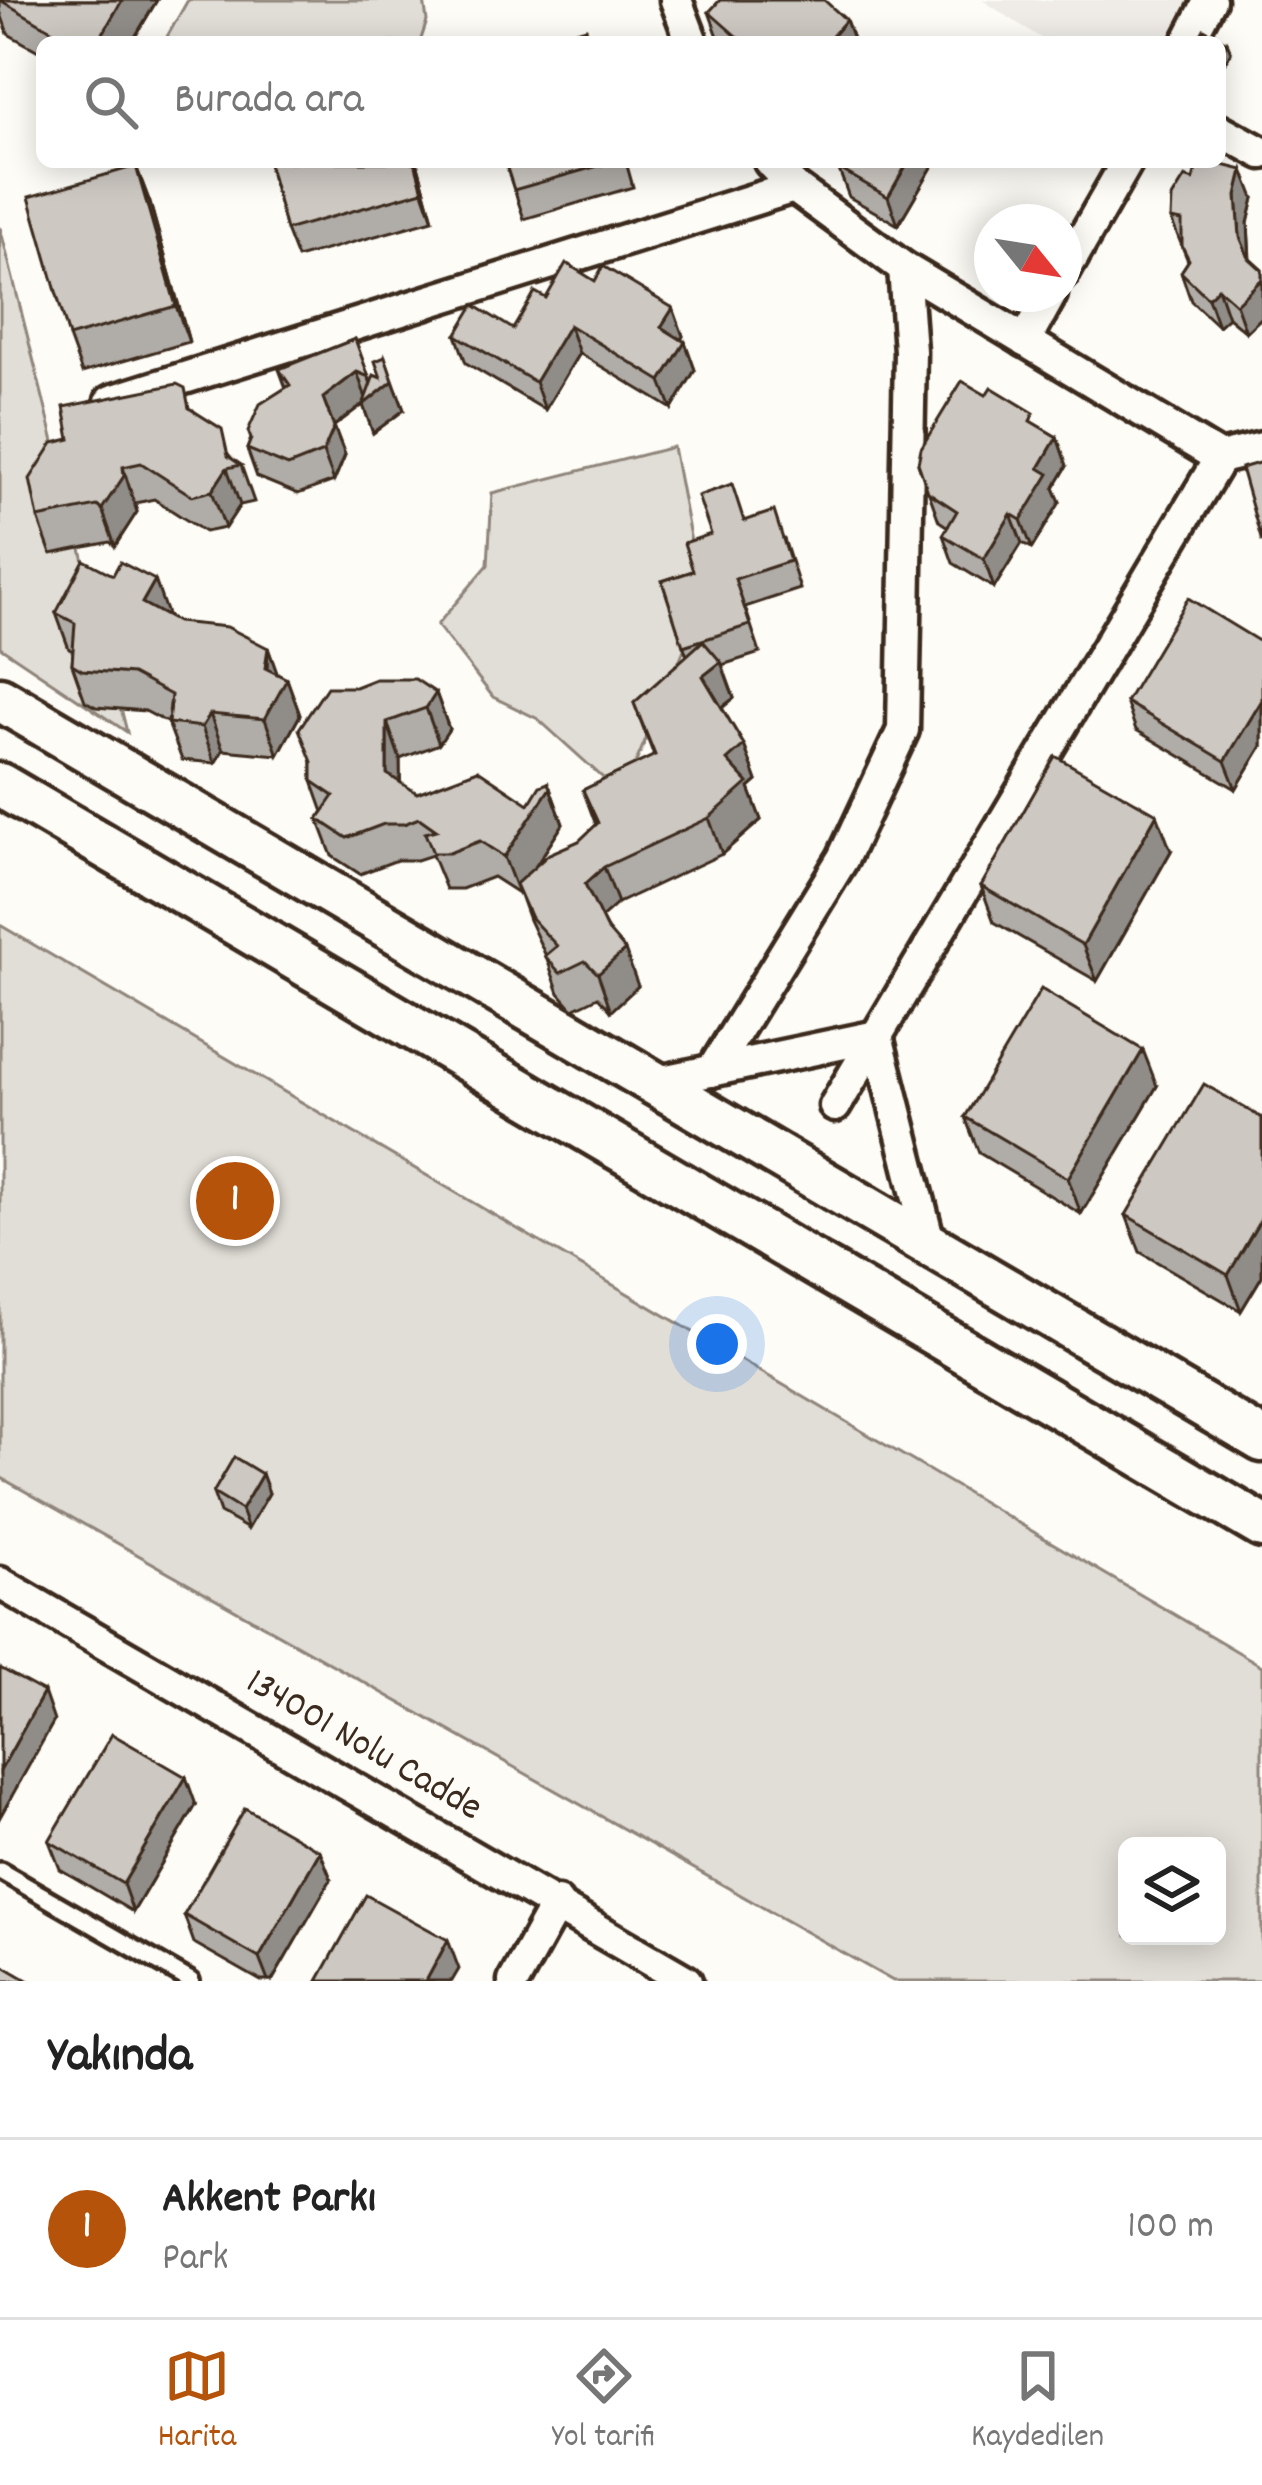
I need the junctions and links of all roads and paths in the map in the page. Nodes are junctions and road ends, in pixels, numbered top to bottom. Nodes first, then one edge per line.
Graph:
1 (676, 0) edge
2 (1210, 0) edge
3 (690, 36) edge
4 (1191, 36) edge
5 (1226, 133) edge
6 (1262, 153) edge
7 (776, 168) edge
8 (1123, 168) edge
9 (794, 187) junction
10 (1082, 240) edge
11 (904, 268) junction
12 (1042, 312) edge
13 (1025, 341) junction
14 (105, 403) edge
15 (1262, 448) edge
16 (1220, 458) junction
17 (0, 700) edge
18 (0, 785) edge
19 (877, 1036) junction
20 (712, 1071) junction
21 (653, 1083) junction
22 (835, 1106) dead end
23 (929, 1242) junction
24 (1262, 1440) edge
25 (1262, 1526) edge
26 (0, 1583) edge
27 (0, 1871) edge
28 (557, 1903) junction
29 (190, 1981) edge
30 (514, 1981) edge
31 (686, 1981) edge

1 - 3 street
2 - 4 street
5 - 6 street
7 - 9 street
8 - 10 street
9 - 11 street
9 - 14 street
11 - 13 street
11 - 20 street
12 - 13 street
13 - 16 street
15 - 16 street
16 - 19 street
17 - 21 street
18 - 25 street
19 - 20 street
19 - 22 street
19 - 23 street
20 - 21 street
21 - 23 street
23 - 24 street
26 - 28 street, 134001 Nolu Cadde
27 - 29 lane
28 - 30 street
28 - 31 street, 134001 Nolu Cadde

